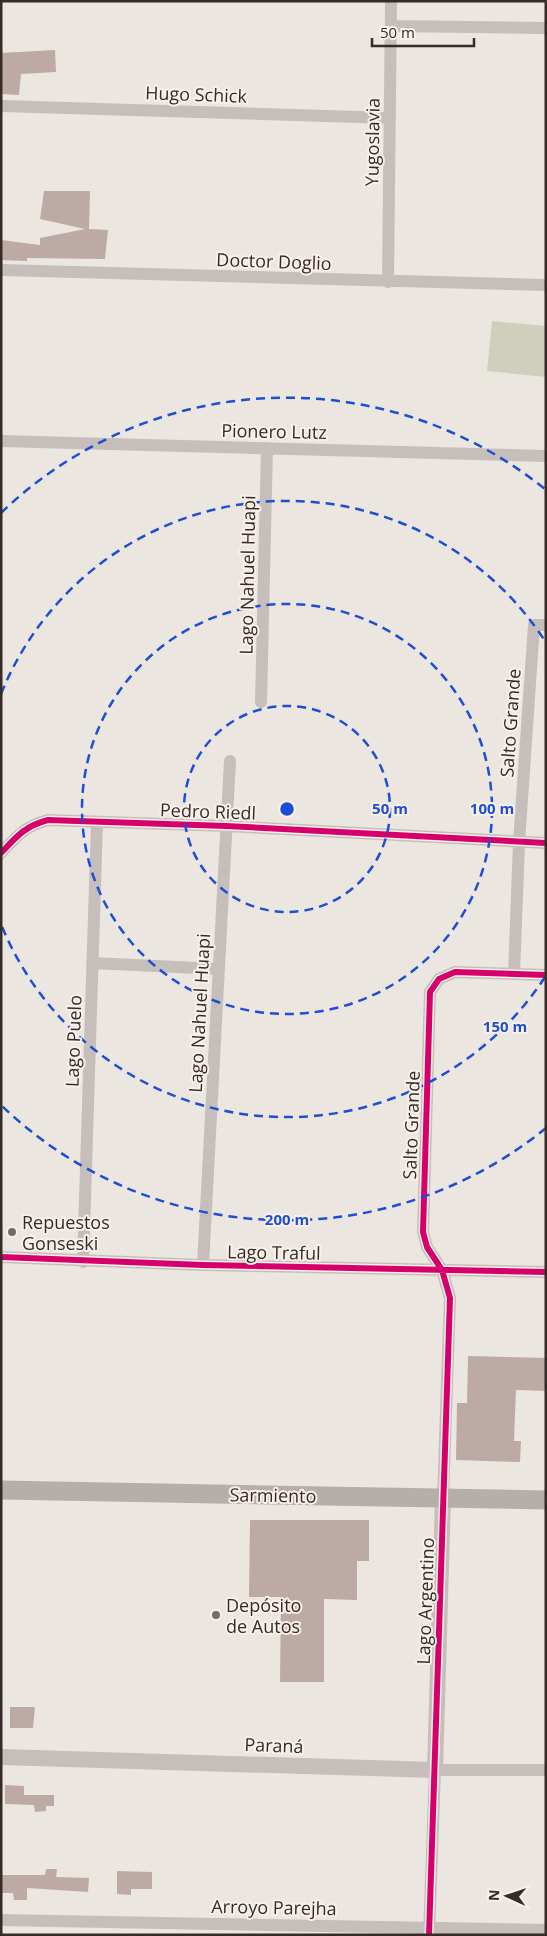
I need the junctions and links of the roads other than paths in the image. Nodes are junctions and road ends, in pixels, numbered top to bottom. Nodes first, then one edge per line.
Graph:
1 (391, 1) edge
2 (391, 26) junction
3 (546, 28) edge
4 (1, 106) edge
5 (390, 118) junction
6 (1, 270) edge
7 (388, 282) junction
8 (546, 285) edge
9 (1, 442) edge
10 (268, 448) junction
11 (546, 456) edge
12 (540, 625) edge
13 (261, 702) dead end
14 (230, 762) dead end
15 (97, 822) junction
16 (226, 826) junction
17 (519, 843) junction
18 (546, 843) edge
19 (1, 853) edge
20 (92, 963) junction
21 (219, 969) junction
22 (514, 974) junction
23 (546, 975) edge
24 (1, 1257) edge
25 (83, 1262) junction
26 (204, 1266) junction
27 (442, 1270) junction
28 (546, 1272) edge
29 (1, 1490) edge
30 (443, 1498) junction
31 (546, 1500) edge
32 (1, 1757) edge
33 (435, 1770) junction
34 (546, 1770) edge
35 (1, 1920) edge
36 (83, 1922) junction
37 (546, 1930) edge
38 (429, 1931) edge
39 (82, 1935) edge

1 - 2 street, Yugoslavia
2 - 3 street
2 - 5 street, Yugoslavia
4 - 5 street, Hugo Schick
5 - 7 street, Yugoslavia
6 - 7 street, Doctor Doglio
7 - 8 street, Doctor Doglio
9 - 10 street, Pionero Lutz
10 - 11 street, Pionero Lutz
10 - 13 street, Lago Nahuel Huapi
12 - 17 street, Salto Grande
14 - 16 street, Lago Nahuel Huapi
15 - 16 street, Pedro Riedl
15 - 19 street, Pedro Riedl
15 - 20 street, Lago Puelo
16 - 17 street, Pedro Riedl
16 - 21 street, Lago Nahuel Huapi
17 - 18 street, Pedro Riedl
17 - 22 street, Salto Grande
20 - 21 street
20 - 25 street, Lago Puelo
21 - 26 street, Lago Nahuel Huapi
22 - 23 street
22 - 27 street, Salto Grande
24 - 25 street, Lago Traful
25 - 26 street, Lago Traful
26 - 27 street, Lago Traful
27 - 28 street, Lago Traful
27 - 30 street, Lago Argentino
29 - 30 main road, Sarmiento
30 - 31 main road, Sarmiento
30 - 33 street, Lago Argentino
32 - 33 street, Paraná
33 - 34 street, Paraná
33 - 38 street, Lago Argentino
35 - 36 street, Arroyo Parejha
36 - 38 street, Arroyo Parejha
36 - 39 street
37 - 38 street, Arroyo Parejha

